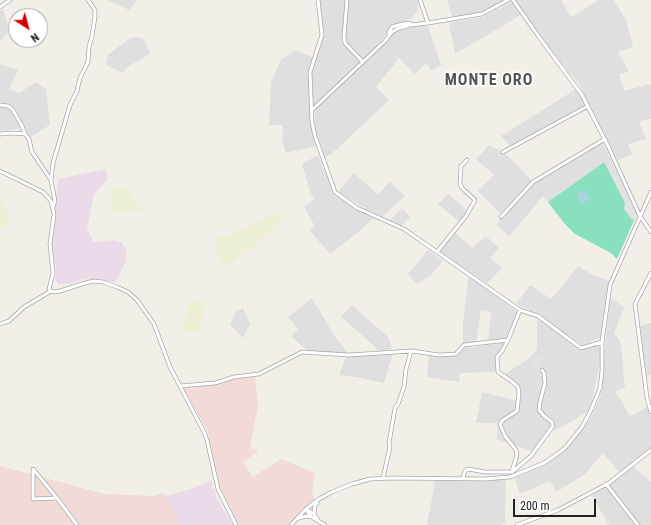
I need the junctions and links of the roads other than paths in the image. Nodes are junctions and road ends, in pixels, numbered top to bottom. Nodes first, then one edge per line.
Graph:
1 (10, 0) edge
2 (88, 0) edge
3 (318, 0) edge
4 (347, 0) edge
5 (420, 0) edge
6 (504, 0) edge
7 (508, 0) edge
8 (513, 0) edge
9 (0, 7) edge
10 (428, 22) junction
11 (363, 62) junction
12 (0, 105) edge
13 (588, 106) junction
14 (312, 110) junction
15 (0, 134) edge
16 (25, 134) junction
17 (605, 139) junction
18 (503, 152) dead end
19 (467, 160) dead end
20 (0, 171) edge
21 (51, 180) junction
22 (651, 192) edge
23 (53, 206) junction
24 (640, 216) junction
25 (501, 217) dead end
26 (651, 232) edge
27 (437, 252) junction
28 (651, 273) edge
29 (50, 291) junction
30 (520, 310) junction
31 (0, 324) edge
32 (508, 340) junction
33 (602, 342) junction
34 (411, 351) junction
35 (542, 370) dead end
36 (180, 386) junction
37 (651, 412) edge
38 (651, 450) edge
39 (512, 472) junction
40 (383, 478) junction
41 (463, 478) junction
42 (606, 484) junction
43 (57, 498) junction
44 (319, 499) junction
45 (306, 510) junction
46 (314, 516) junction
47 (297, 518) junction
48 (77, 525) edge
49 (236, 525) edge
50 (291, 525) edge
51 (325, 525) edge
52 (517, 525) edge
53 (638, 525) edge

1 - 9 street
2 - 21 street
3 - 14 street
4 - 11 street
5 - 10 street
6 - 10 street
7 - 10 street
8 - 13 street
10 - 11 street
11 - 14 street
12 - 16 street
13 - 17 street
13 - 18 street
14 - 27 street
15 - 16 street
16 - 21 street
17 - 24 street
17 - 25 street
19 - 27 street
20 - 23 street
21 - 23 street
22 - 24 street
23 - 29 street
24 - 26 street
24 - 33 street
27 - 30 street
28 - 37 street
29 - 31 street
29 - 36 street
30 - 32 street
30 - 33 street
32 - 34 street
32 - 39 street
33 - 41 street
34 - 36 street
34 - 40 street
35 - 39 street
36 - 49 street
38 - 42 street
39 - 41 street
40 - 41 street
40 - 44 street
42 - 52 street
42 - 53 street
43 - 43 street
43 - 48 street
44 - 45 street
44 - 46 street
45 - 46 street
45 - 47 street
46 - 47 street
46 - 51 street
47 - 50 street

